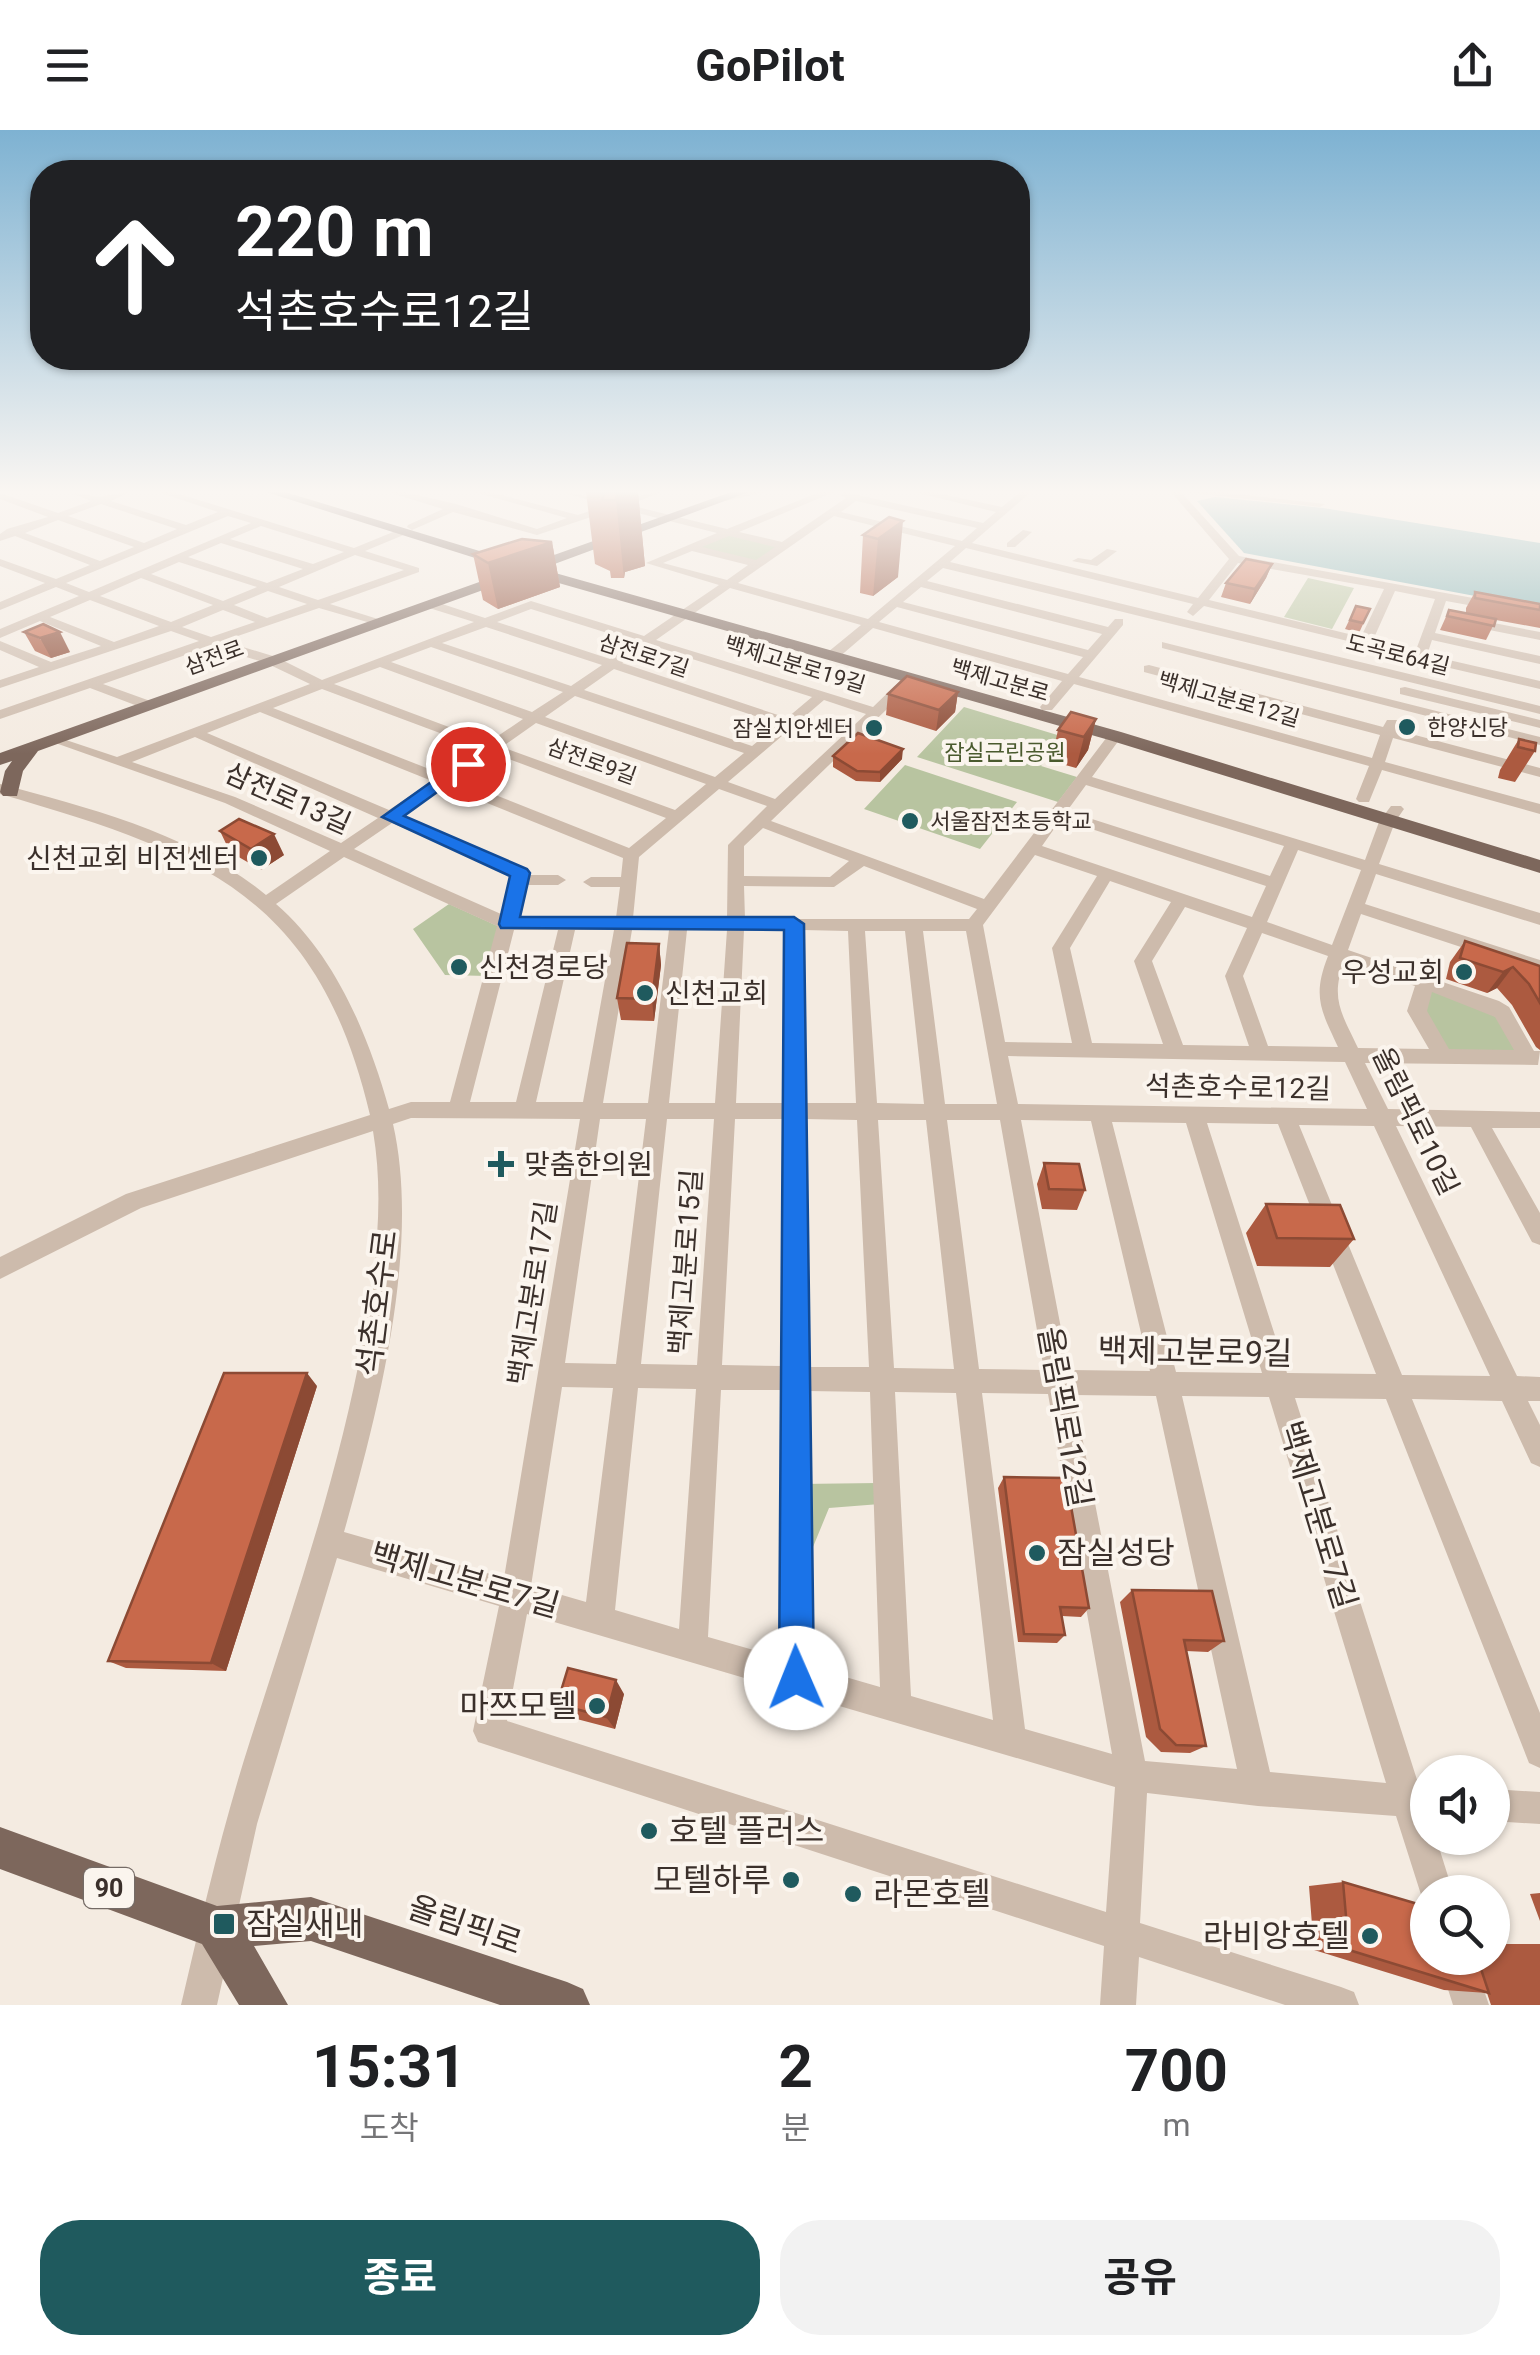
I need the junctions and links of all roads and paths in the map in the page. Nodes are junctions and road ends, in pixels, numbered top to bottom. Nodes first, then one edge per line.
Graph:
1 (46, 580) edge
2 (64, 580) edge
3 (128, 580) edge
4 (155, 580) edge
5 (245, 580) edge
6 (286, 580) edge
7 (389, 580) edge
8 (501, 580) edge
9 (576, 580) edge
10 (717, 580) edge
11 (731, 580) edge
12 (924, 580) edge
13 (1006, 580) edge
14 (1109, 580) edge
15 (1155, 580) edge
16 (1218, 580) edge
17 (1353, 580) edge
18 (727, 582) junction
19 (55, 583) junction
20 (920, 583) junction
21 (1391, 586) junction
22 (268, 587) junction
23 (1189, 588) dead end
24 (1442, 595) junction
25 (88, 596) junction
26 (1200, 602) junction
27 (323, 603) junction
28 (895, 603) junction
29 (2, 604) edge
30 (430, 604) junction
31 (225, 606) junction
32 (688, 610) junction
33 (1130, 610) junction
34 (1540, 614) edge
35 (1435, 615) junction
36 (40, 617) junction
37 (267, 622) junction
38 (377, 623) junction
39 (482, 623) junction
40 (870, 623) junction
41 (1184, 623) junction
42 (172, 626) junction
43 (1111, 632) junction
44 (0, 634) edge
45 (1428, 635) junction
46 (1540, 636) edge
47 (647, 641) junction
48 (1366, 641) junction
49 (212, 642) junction
50 (430, 643) junction
51 (0, 645) edge
52 (1167, 645) junction
53 (113, 646) junction
54 (837, 652) junction
55 (1091, 655) junction
56 (1420, 656) junction
57 (271, 660) junction
58 (1540, 660) edge
59 (378, 662) junction
60 (611, 665) junction
61 (52, 667) junction
62 (1149, 669) junction
63 (911, 678) junction
64 (1071, 679) junction
65 (0, 684) edge
66 (92, 684) junction
67 (321, 684) junction
68 (1540, 684) edge
69 (574, 691) junction
70 (1405, 691) junction
71 (822, 695) junction
72 (1130, 695) junction
73 (148, 705) junction
74 (259, 707) junction
75 (1047, 707) junction
76 (1540, 710) edge
77 (872, 712) junction
78 (0, 715) edge
79 (534, 718) junction
80 (789, 723) junction
81 (1540, 724) edge
82 (194, 732) junction
83 (1388, 733) junction
84 (1115, 736) junction
85 (54, 740) junction
86 (1540, 741) edge
87 (32, 748) junction
88 (491, 748) junction
89 (756, 752) junction
90 (0, 759) edge
91 (117, 762) junction
92 (1375, 764) junction
93 (1540, 774) edge
94 (1083, 779) junction
95 (444, 780) junction
96 (718, 784) junction
97 (5, 791) edge
98 (1364, 799) junction
99 (1540, 809) edge
100 (1057, 813) junction
101 (769, 814) junction
102 (1391, 815) junction
103 (391, 817) junction
104 (678, 817) junction
105 (1292, 844) junction
106 (1032, 848) junction
107 (341, 851) junction
108 (1540, 853) edge
109 (631, 855) junction
110 (862, 859) junction
111 (1540, 866) edge
112 (1372, 868) junction
113 (1106, 874) junction
114 (520, 880) junction
115 (558, 880) dead end
116 (591, 882) dead end
117 (629, 882) junction
118 (734, 882) junction
119 (1276, 884) junction
120 (1181, 900) junction
121 (265, 903) junction
122 (1357, 906) junction
123 (981, 916) junction
124 (1540, 920) edge
125 (624, 923) junction
126 (678, 923) junction
127 (736, 923) junction
128 (508, 924) junction
129 (568, 924) junction
130 (794, 924) junction
131 (856, 924) junction
132 (913, 925) junction
133 (1258, 926) junction
134 (1339, 954) junction
135 (1540, 967) edge
136 (1425, 983) junction
137 (997, 1049) junction
138 (1084, 1050) junction
139 (1175, 1051) junction
140 (1262, 1053) junction
141 (1351, 1054) junction
142 (1443, 1056) junction
143 (1534, 1058) edge
144 (458, 1110) junction
145 (524, 1110) junction
146 (591, 1110) junction
147 (658, 1110) junction
148 (724, 1111) junction
149 (794, 1111) junction
150 (868, 1112) junction
151 (935, 1112) junction
152 (1008, 1112) junction
153 (1099, 1113) junction
154 (1194, 1114) junction
155 (1286, 1115) junction
156 (1381, 1116) junction
157 (1477, 1118) junction
158 (1540, 1120) edge
159 (381, 1121) junction
160 (1540, 1235) edge
161 (0, 1269) edge
162 (550, 1375) junction
163 (628, 1376) junction
164 (708, 1378) junction
165 (794, 1379) junction
166 (882, 1380) junction
167 (966, 1381) junction
168 (1058, 1382) junction
169 (1166, 1384) junction
170 (1278, 1385) junction
171 (1392, 1387) junction
172 (1509, 1388) junction
173 (1540, 1389) edge
174 (1540, 1454) edge
175 (330, 1542) junction
176 (518, 1596) junction
177 (599, 1618) junction
178 (694, 1647) junction
179 (796, 1678) junction
180 (896, 1709) junction
181 (1011, 1743) junction
182 (1540, 1752) edge
183 (1132, 1776) junction
184 (1410, 1778) edge
185 (1258, 1790) junction
186 (1410, 1801) edge
187 (1510, 1807) edge
188 (1540, 1808) edge
189 (0, 1848) edge
190 (217, 1928) junction
191 (1120, 1934) junction
192 (1461, 1975) edge
193 (199, 2005) edge
194 (265, 2005) edge
195 (566, 2005) edge
196 (1118, 2005) edge
197 (1341, 2005) edge
198 (1471, 2005) edge

1 - 19 street, 삼전로9길
2 - 19 street
3 - 25 street
4 - 31 street
5 - 22 street
6 - 22 street
7 - 27 street
8 - 30 main road, 삼전로
9 - 32 main road, 백제고분로
10 - 18 street, 백제고분로12길
11 - 18 street
12 - 20 street
13 - 33 street, 도곡로64길
14 - 26 street
15 - 23 street
16 - 26 street
17 - 21 street
18 - 32 street
18 - 40 street, 백제고분로12길
19 - 25 street, 삼전로9길
19 - 29 street
20 - 28 street
20 - 43 street
21 - 24 street
21 - 48 street
22 - 27 street
22 - 31 street
24 - 34 street
24 - 35 street
25 - 36 street
25 - 42 street, 삼전로9길
26 - 41 street
26 - 48 street
27 - 37 street
27 - 38 street
28 - 40 street
28 - 55 street
30 - 38 main road, 삼전로
30 - 39 street, 삼전로7길
31 - 37 street
31 - 42 street
32 - 47 street
32 - 54 main road, 백제고분로
33 - 41 street, 도곡로64길
33 - 43 street
35 - 45 street
35 - 46 street
36 - 44 street
36 - 53 street
37 - 49 street
38 - 57 main road, 삼전로
39 - 47 street, 백제고분로19길
39 - 50 street
39 - 60 street, 삼전로7길
40 - 54 street
40 - 64 street, 백제고분로12길
41 - 52 street
41 - 70 street, 도곡로64길
42 - 49 street, 삼전로9길
42 - 53 street
43 - 55 street
45 - 56 street
45 - 58 street
47 - 60 street
47 - 71 street, 백제고분로19길
48 - 56 street
49 - 57 street, 삼전로9길
49 - 66 street
50 - 59 street
50 - 69 street
51 - 61 street
52 - 62 street
52 - 70 street, 백제고분로12길
53 - 61 street
54 - 63 main road, 백제고분로
54 - 75 main road, 백제고분로
55 - 64 street
56 - 68 street
56 - 70 street
57 - 67 street, 삼전로9길
57 - 73 main road, 삼전로
59 - 67 street
59 - 79 street
60 - 69 street
60 - 80 street, 삼전로7길
61 - 65 street
61 - 66 street
62 - 72 street
62 - 83 street, 백제고분로12길
63 - 77 street, 백제고분로15길
63 - 84 main road, 백제고분로
64 - 72 street, 백제고분로12길
64 - 75 street
66 - 73 street
66 - 78 street
67 - 74 street
67 - 88 street, 삼전로9길
69 - 79 street
69 - 89 street
70 - 76 street, 도곡로64길
70 - 81 street, 백제고분로12길
70 - 83 street
70 - 86 street, 백제고분로12길
71 - 77 street, 백제고분로19길
71 - 80 street
72 - 92 street, 백제고분로12길
73 - 85 main road, 삼전로
74 - 82 street
74 - 95 street
75 - 98 main road, 백제고분로
77 - 101 street, 백제고분로15길
79 - 88 street
79 - 96 street
80 - 89 street
82 - 91 street
82 - 103 street
83 - 92 street
83 - 93 street, 백제고분로12길
84 - 94 street
84 - 102 main road, 백제고분로
85 - 87 main road, 삼전로
85 - 91 street, 삼전로13길
87 - 90 main road, 삼전로
87 - 97 main road
88 - 95 street
88 - 104 street, 삼전로9길
89 - 96 street
91 - 107 street, 삼전로13길
92 - 98 street
92 - 99 street, 백제고분로12길
94 - 100 street
94 - 105 street
95 - 103 street
95 - 109 street
96 - 101 street
96 - 104 street
97 - 121 street, 석촌호수로
98 - 102 main road, 백제고분로
100 - 106 street
100 - 119 street
101 - 110 street
101 - 118 street, 백제고분로15길
102 - 108 main road, 백제고분로
102 - 111 main road, 백제고분로
102 - 112 street, 올림픽로10길
103 - 107 street
103 - 114 street
104 - 109 street
105 - 112 street
105 - 119 street
106 - 113 street
106 - 123 street
107 - 121 street
107 - 128 street, 삼전로13길
109 - 117 street, 백제고분로17길
110 - 118 street
110 - 123 street
112 - 122 street, 올림픽로10길
112 - 124 street
113 - 120 street
113 - 138 street
114 - 115 street
114 - 128 street
116 - 117 street
117 - 125 street, 백제고분로17길
118 - 127 street, 백제고분로15길
119 - 133 street
120 - 133 street
120 - 139 street
121 - 159 street, 석촌호수로
122 - 134 street, 올림픽로10길
122 - 135 street
123 - 132 street, 삼전로13길
123 - 137 street, 올림픽로12길
125 - 126 street, 삼전로13길
125 - 129 street, 삼전로13길
125 - 146 street, 백제고분로17길
126 - 127 street, 삼전로13길
126 - 147 street
127 - 130 street, 삼전로13길
127 - 148 street, 백제고분로15길
128 - 129 street, 삼전로13길
128 - 144 street
129 - 145 street
130 - 131 street, 삼전로13길
130 - 149 street
131 - 132 street, 삼전로13길
131 - 150 street
132 - 151 street
133 - 134 street
133 - 140 street
134 - 136 street
134 - 141 street, 올림픽로10길
136 - 142 street
136 - 143 street
137 - 138 street
137 - 152 street, 올림픽로12길
138 - 139 street
139 - 140 street
140 - 141 street
141 - 142 street
141 - 156 street, 올림픽로10길
142 - 143 street
144 - 145 street, 석촌호수로12길
144 - 159 street, 석촌호수로12길
145 - 146 street, 석촌호수로12길
146 - 147 street, 석촌호수로12길
146 - 162 street, 백제고분로17길
147 - 148 street, 석촌호수로12길
147 - 163 street, 백제고분로7길
148 - 149 street, 석촌호수로12길
148 - 164 street, 백제고분로15길
149 - 150 street, 석촌호수로12길
149 - 165 street
150 - 151 street, 석촌호수로12길
150 - 166 street
151 - 152 street, 석촌호수로12길
151 - 167 street
152 - 153 street, 석촌호수로12길
152 - 168 street, 올림픽로12길
153 - 154 street, 석촌호수로12길
153 - 169 street
154 - 155 street, 석촌호수로12길
154 - 170 street, 백제고분로7길
155 - 156 street, 석촌호수로12길
155 - 171 street
156 - 157 street, 석촌호수로12길
156 - 172 street, 올림픽로10길
157 - 158 street, 석촌호수로12길
157 - 160 street
159 - 161 street, 석촌호수로12길
159 - 175 street, 석촌호수로
162 - 163 street, 백제고분로9길
162 - 176 street, 백제고분로17길
163 - 164 street, 백제고분로9길
163 - 177 street, 백제고분로7길
164 - 165 street, 백제고분로9길
164 - 178 street, 백제고분로15길
165 - 166 street, 백제고분로9길
165 - 179 street
166 - 167 street, 백제고분로9길
166 - 180 street
167 - 168 street, 백제고분로9길
167 - 181 street
168 - 169 street, 백제고분로9길
168 - 183 street, 올림픽로12길
169 - 170 street, 백제고분로9길
169 - 185 street
170 - 171 street, 백제고분로9길
170 - 184 street, 백제고분로7길
171 - 172 street, 백제고분로9길
171 - 182 street
172 - 173 street, 백제고분로9길
172 - 174 street, 올림픽로10길
175 - 176 street, 백제고분로7길
175 - 190 street, 석촌호수로
176 - 177 street, 백제고분로7길
176 - 191 street
177 - 178 street, 백제고분로7길
178 - 179 street, 백제고분로7길
179 - 180 street, 백제고분로7길
180 - 181 street, 백제고분로7길
181 - 183 street, 백제고분로7길
183 - 185 street, 백제고분로7길
183 - 191 street, 올림픽로12길
185 - 186 street, 백제고분로7길
187 - 188 street
189 - 190 main road, 올림픽로 / 90
190 - 193 street, 석촌호수로
190 - 194 main road
190 - 195 main road, 올림픽로 / 90
191 - 196 street, 올림픽로12길
191 - 197 street
192 - 198 street

